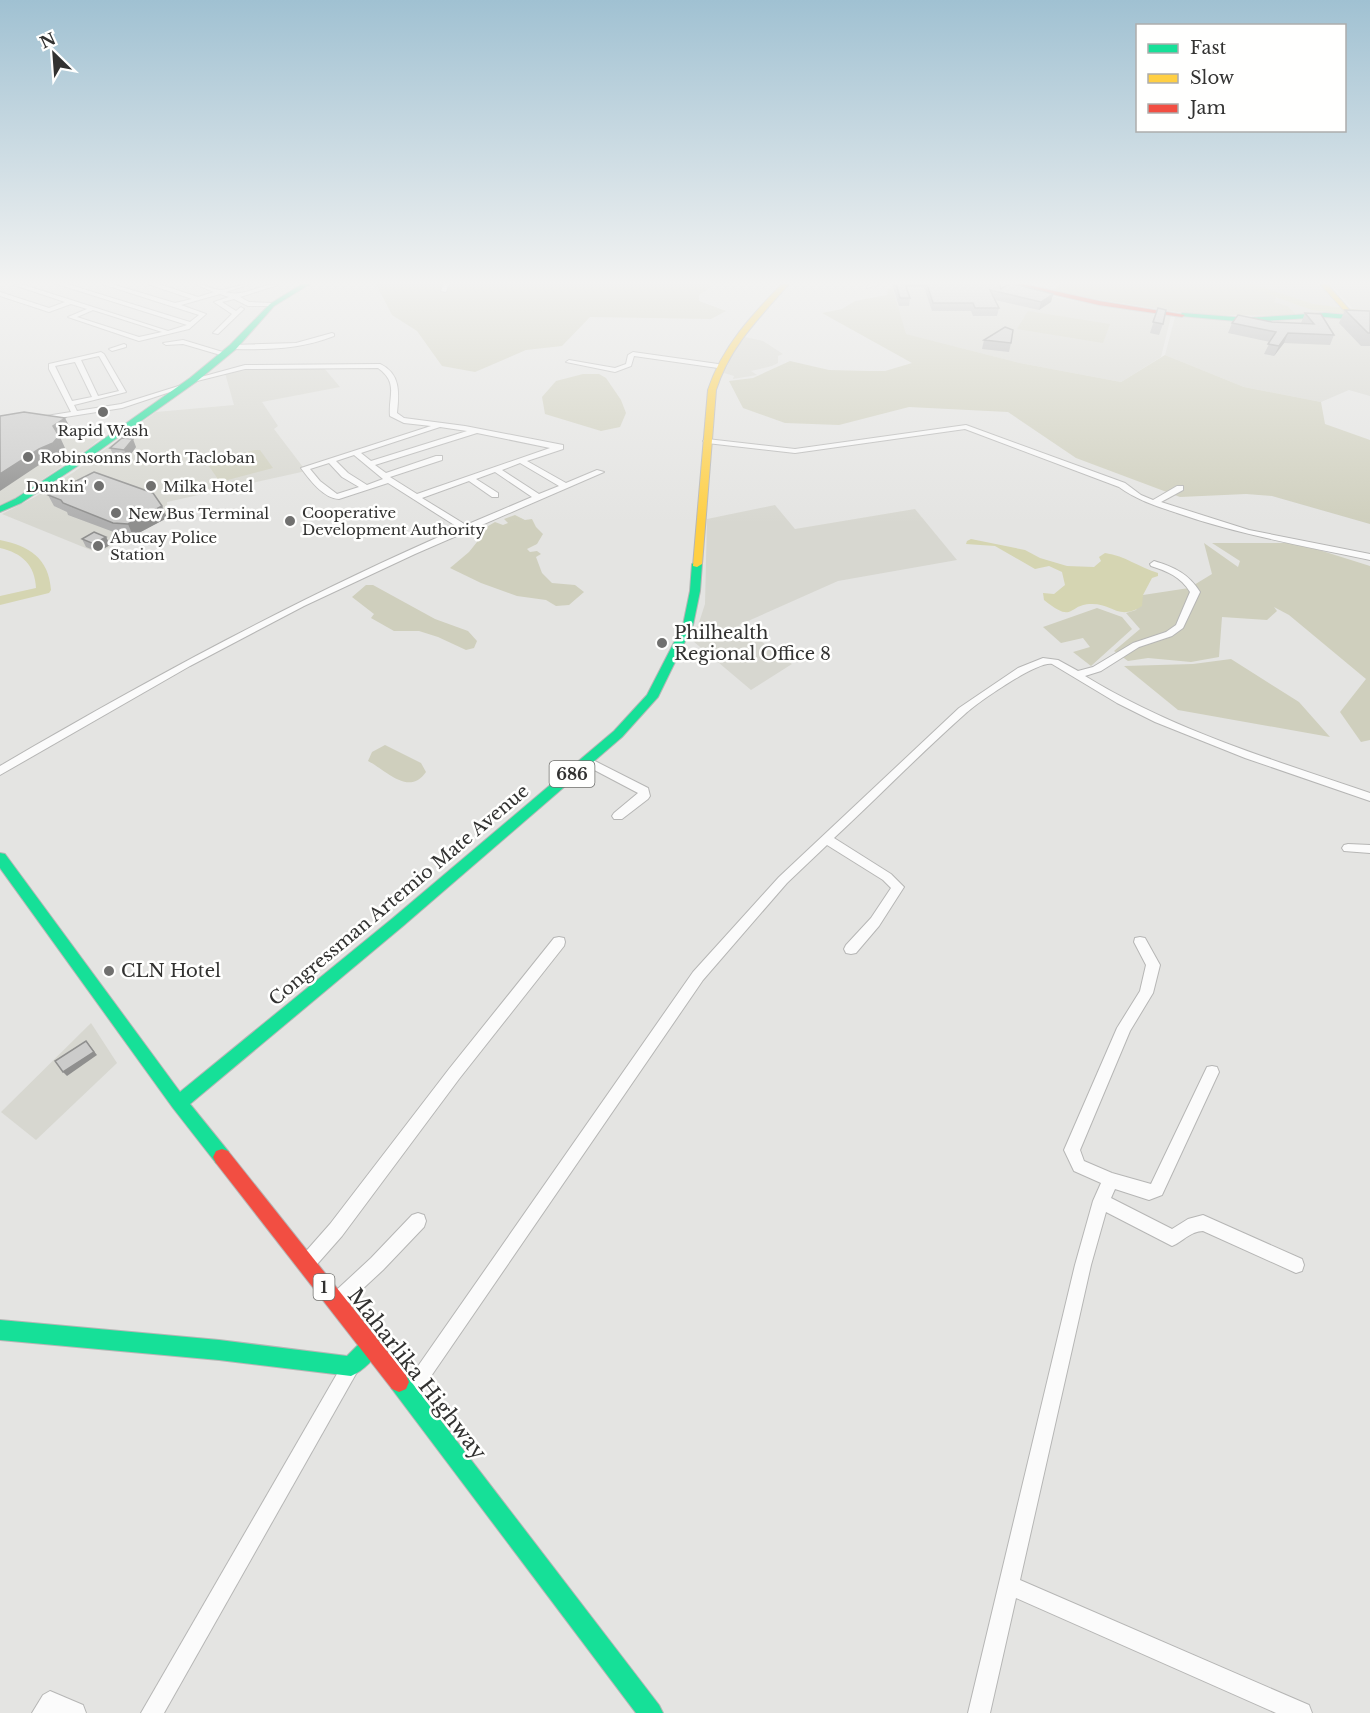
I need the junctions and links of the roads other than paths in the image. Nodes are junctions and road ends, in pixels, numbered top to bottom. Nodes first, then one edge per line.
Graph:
1 (55, 364) edge
2 (79, 364) edge
3 (107, 364) edge
4 (212, 364) edge
5 (582, 364) edge
6 (629, 364) edge
7 (703, 364) edge
8 (718, 366) joint
9 (189, 383) junction
10 (96, 399) junction
11 (70, 404) junction
12 (75, 414) junction
13 (33, 420) edge
14 (439, 425) junction
15 (479, 429) junction
16 (707, 441) junction
17 (356, 453) junction
18 (439, 458) dead end
19 (332, 461) junction
20 (521, 461) junction
21 (370, 464) junction
22 (496, 470) junction
23 (600, 472) dead end
24 (387, 478) junction
25 (471, 479) junction
26 (565, 486) junction
27 (365, 487) junction
28 (1180, 488) dead end
29 (495, 495) dead end
30 (416, 497) junction
31 (538, 497) junction
32 (1153, 503) junction
33 (0, 509) edge
34 (464, 528) junction
35 (1370, 557) edge
36 (1154, 564) dead end
37 (1077, 675) junction
38 (587, 761) junction
39 (0, 771) edge
40 (1370, 797) edge
41 (618, 816) dead end
42 (825, 839) junction
43 (1348, 848) dead end
44 (1370, 849) edge
45 (0, 858) edge
46 (559, 942) dead end
47 (1140, 942) dead end
48 (851, 948) dead end
49 (1212, 1072) dead end
50 (179, 1103) junction
51 (1111, 1180) junction
52 (1101, 1201) junction
53 (418, 1221) dead end
54 (306, 1264) junction
55 (1296, 1265) dead end
56 (336, 1302) junction
57 (0, 1330) edge
58 (371, 1346) junction
59 (351, 1366) junction
60 (408, 1395) junction
61 (1010, 1585) junction
62 (43, 1713) edge
63 (75, 1713) edge
64 (152, 1713) edge
65 (651, 1713) edge
66 (979, 1713) edge
67 (1301, 1713) edge

1 - 11 street
2 - 10 street
3 - 10 street
4 - 9 main road
5 - 6 street
7 - 8 street
8 - 16 main road, Congressman Artemio Mate Avenue / 686
9 - 12 street
9 - 14 street
9 - 33 main road
10 - 11 street
11 - 12 street
12 - 13 street
14 - 15 street
14 - 17 street
15 - 20 street
15 - 21 street
16 - 32 street
16 - 38 main road, Congressman Artemio Mate Avenue / 686
17 - 19 street
17 - 21 street
18 - 24 street
19 - 27 street
19 - 27 street
20 - 22 street
20 - 26 street
21 - 24 street
22 - 25 street
22 - 31 street
23 - 26 street
24 - 27 street
24 - 30 street
25 - 29 street
25 - 30 street
26 - 31 street
28 - 32 street
30 - 34 street
31 - 34 street
32 - 35 street
34 - 39 street
36 - 37 street
37 - 40 street
37 - 42 street
38 - 41 street
38 - 50 main road, Congressman Artemio Mate Avenue / 686
42 - 48 street
42 - 60 street
43 - 44 street
45 - 50 main road, Maharlika Highway / 1
46 - 54 street
47 - 51 street
49 - 51 street
50 - 54 main road, Maharlika Highway / 1
51 - 52 street
52 - 55 street
52 - 61 street
53 - 56 street
54 - 56 main road, Maharlika Highway / 1
56 - 58 main road, Maharlika Highway / 1
57 - 59 main road
58 - 59 main road
58 - 60 main road, Maharlika Highway / 1
59 - 64 street
60 - 65 main road, Maharlika Highway / 1
61 - 66 street
61 - 67 street
62 - 63 street

